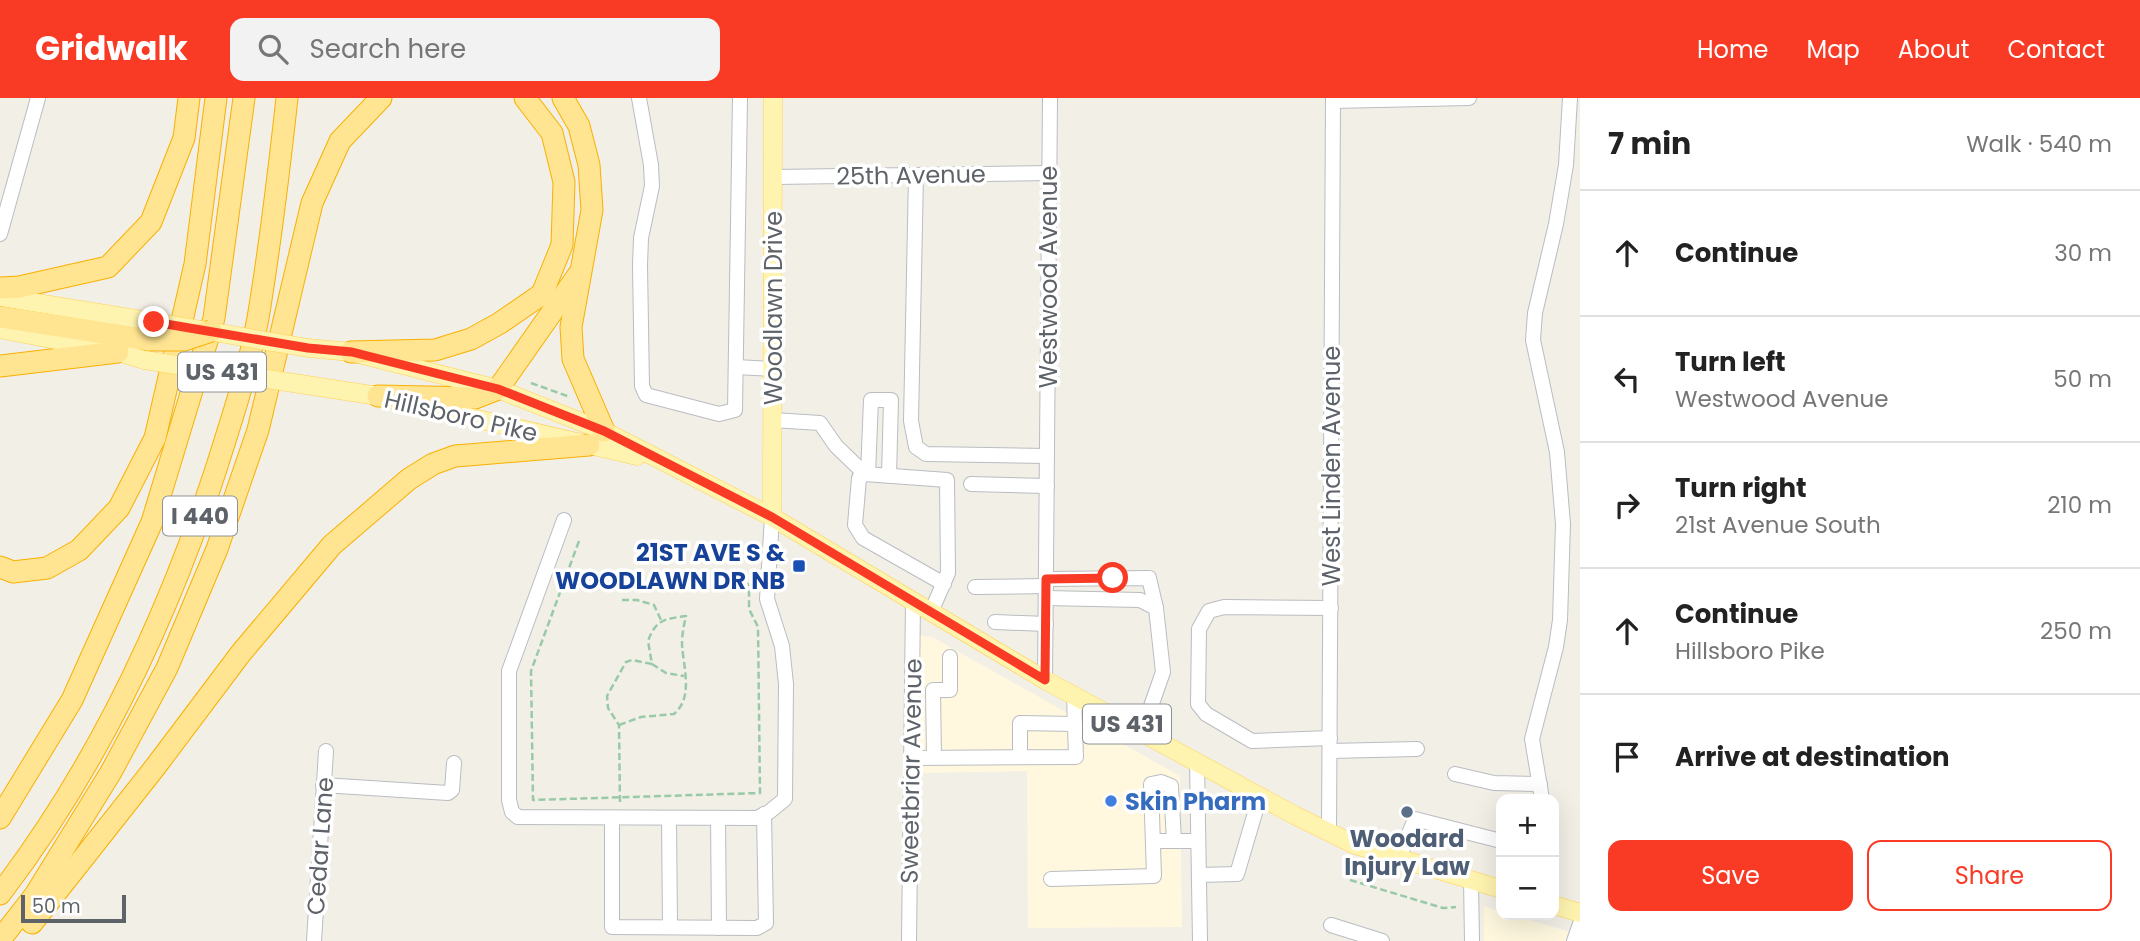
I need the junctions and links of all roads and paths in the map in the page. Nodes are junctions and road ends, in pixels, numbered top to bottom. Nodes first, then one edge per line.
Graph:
1 (38, 98) edge
2 (190, 98) edge
3 (216, 98) edge
4 (244, 98) edge
5 (287, 98) edge
6 (381, 98) edge
7 (525, 98) edge
8 (563, 98) edge
9 (639, 98) edge
10 (740, 98) edge
11 (772, 98) edge
12 (1050, 98) edge
13 (1469, 98) edge
14 (1570, 98) edge
15 (1333, 99) edge
16 (1049, 173) junction
17 (916, 175) junction
18 (774, 177) junction
19 (0, 234) edge
20 (579, 274) junction
21 (0, 288) edge
22 (0, 297) edge
23 (0, 317) edge
24 (0, 329) edge
25 (211, 331) joint
26 (149, 341) junction
27 (118, 352) junction
28 (352, 352) junction
29 (0, 366) edge
30 (736, 367) junction
31 (773, 369) junction
32 (531, 383) dead end
33 (498, 389) junction
34 (378, 396) junction
35 (576, 399) dead end
36 (773, 420) junction
37 (596, 438) junction
38 (1047, 456) junction
39 (867, 474) junction
40 (889, 476) junction
41 (971, 484) dead end
42 (1047, 486) junction
43 (772, 517) junction
44 (564, 520) dead end
45 (579, 541) dead end
46 (0, 567) edge
47 (749, 583) dead end
48 (944, 583) junction
49 (975, 587) dead end
50 (1046, 587) junction
51 (622, 600) dead end
52 (913, 601) junction
53 (1156, 608) junction
54 (1331, 608) junction
55 (930, 612) junction
56 (662, 620) junction
57 (995, 622) dead end
58 (1046, 624) junction
59 (950, 657) dead end
60 (652, 664) junction
61 (686, 676) junction
62 (1045, 680) junction
63 (1074, 696) junction
64 (1075, 724) junction
65 (619, 725) junction
66 (1139, 731) junction
67 (1330, 744) junction
68 (1417, 750) dead end
69 (326, 751) dead end
70 (934, 757) junction
71 (1020, 757) junction
72 (911, 758) junction
73 (1197, 762) junction
74 (454, 763) dead end
75 (1455, 774) dead end
76 (323, 785) junction
77 (1541, 792) edge
78 (1260, 796) junction
79 (620, 798) junction
80 (764, 814) junction
81 (0, 818) edge
82 (616, 818) junction
83 (669, 818) junction
84 (718, 818) junction
85 (1329, 833) junction
86 (1496, 840) edge
87 (1153, 841) junction
88 (1174, 841) junction
89 (1198, 841) junction
90 (1399, 858) junction
91 (1199, 875) junction
92 (1051, 878) dead end
93 (1350, 880) dead end
94 (1471, 880) junction
95 (1496, 888) edge
96 (0, 894) edge
97 (1456, 907) dead end
98 (1559, 907) edge
99 (1580, 913) edge
100 (1331, 925) dead end
101 (1580, 925) edge
102 (670, 927) junction
103 (719, 928) junction
104 (0, 940) edge
105 (17, 941) edge
106 (314, 941) edge
107 (909, 941) edge
108 (1200, 941) edge
109 (1382, 941) edge
110 (1472, 941) edge
111 (1574, 941) edge

1 - 19 street
2 - 21 highway
3 - 46 highway
4 - 81 highway, I 440
5 - 96 highway, I 440
6 - 104 highway
7 - 28 highway
8 - 20 highway
9 - 30 street
10 - 30 street
11 - 18 main road, Woodlawn Drive
12 - 16 street, Westwood Avenue
13 - 15 street
14 - 77 street
15 - 54 street, West Linden Avenue
16 - 17 street, 25th Avenue
16 - 38 street, Westwood Avenue
17 - 18 street, 25th Avenue
17 - 38 street
18 - 31 main road, Woodlawn Drive
20 - 33 highway
20 - 37 highway
22 - 26 main road, Hillsboro Pike / US 431
23 - 26 highway
24 - 27 main road, Hillsboro Pike / US 431
25 - 26 highway, bridge
25 - 28 main road, Hillsboro Pike / US 431, bridge
26 - 27 main road, Hillsboro Pike / US 431
26 - 34 main road, Hillsboro Pike / US 431, bridge
27 - 29 highway
28 - 33 main road, Hillsboro Pike / US 431
30 - 31 street
31 - 36 main road, Woodlawn Drive
32 - 35 path
33 - 34 highway
33 - 37 main road, Hillsboro Pike / US 431
34 - 37 main road, Hillsboro Pike / US 431
36 - 39 street
36 - 43 main road, Woodlawn Drive
37 - 43 main road, Hillsboro Pike / US 431
37 - 105 highway
38 - 42 street, Westwood Avenue
39 - 40 street
39 - 40 street
39 - 48 street
40 - 48 street
41 - 42 street
42 - 50 street, Westwood Avenue
43 - 52 main road, US 431
43 - 80 street
44 - 82 street
45 - 79 path
47 - 79 path
48 - 55 street
49 - 50 street
50 - 53 street
50 - 53 street
50 - 58 street, Westwood Avenue
51 - 56 path
52 - 55 main road, US 431
52 - 72 street, Sweetbriar Avenue
53 - 66 street
54 - 67 street, West Linden Avenue
54 - 67 street
55 - 62 main road, US 431
56 - 60 path
56 - 61 path
57 - 58 street
58 - 62 street, Westwood Avenue
59 - 70 street
60 - 61 path
60 - 65 path
61 - 65 path
62 - 63 main road, US 431
63 - 64 street
63 - 66 main road, US 431
64 - 71 street
64 - 71 street
65 - 79 path
66 - 73 main road, US 431
67 - 68 street
67 - 85 street, West Linden Avenue
69 - 76 street, Cedar Lane
70 - 71 street
70 - 72 street
72 - 107 street, Sweetbriar Avenue
73 - 78 main road, US 431
73 - 89 street
74 - 76 street
75 - 77 street
76 - 106 street, Cedar Lane
78 - 85 main road, US 431
78 - 91 street
79 - 82 path
80 - 84 street
80 - 103 street
82 - 83 street
82 - 102 street
83 - 84 street
83 - 102 street
84 - 103 street
85 - 90 main road, US 431
86 - 90 street
87 - 88 street
87 - 88 street
87 - 92 street
88 - 89 street
89 - 91 street
90 - 94 main road, US 431
91 - 108 street
93 - 97 path
94 - 95 main road, US 431
94 - 110 street
98 - 99 main road
100 - 109 street
101 - 111 street
102 - 103 street

